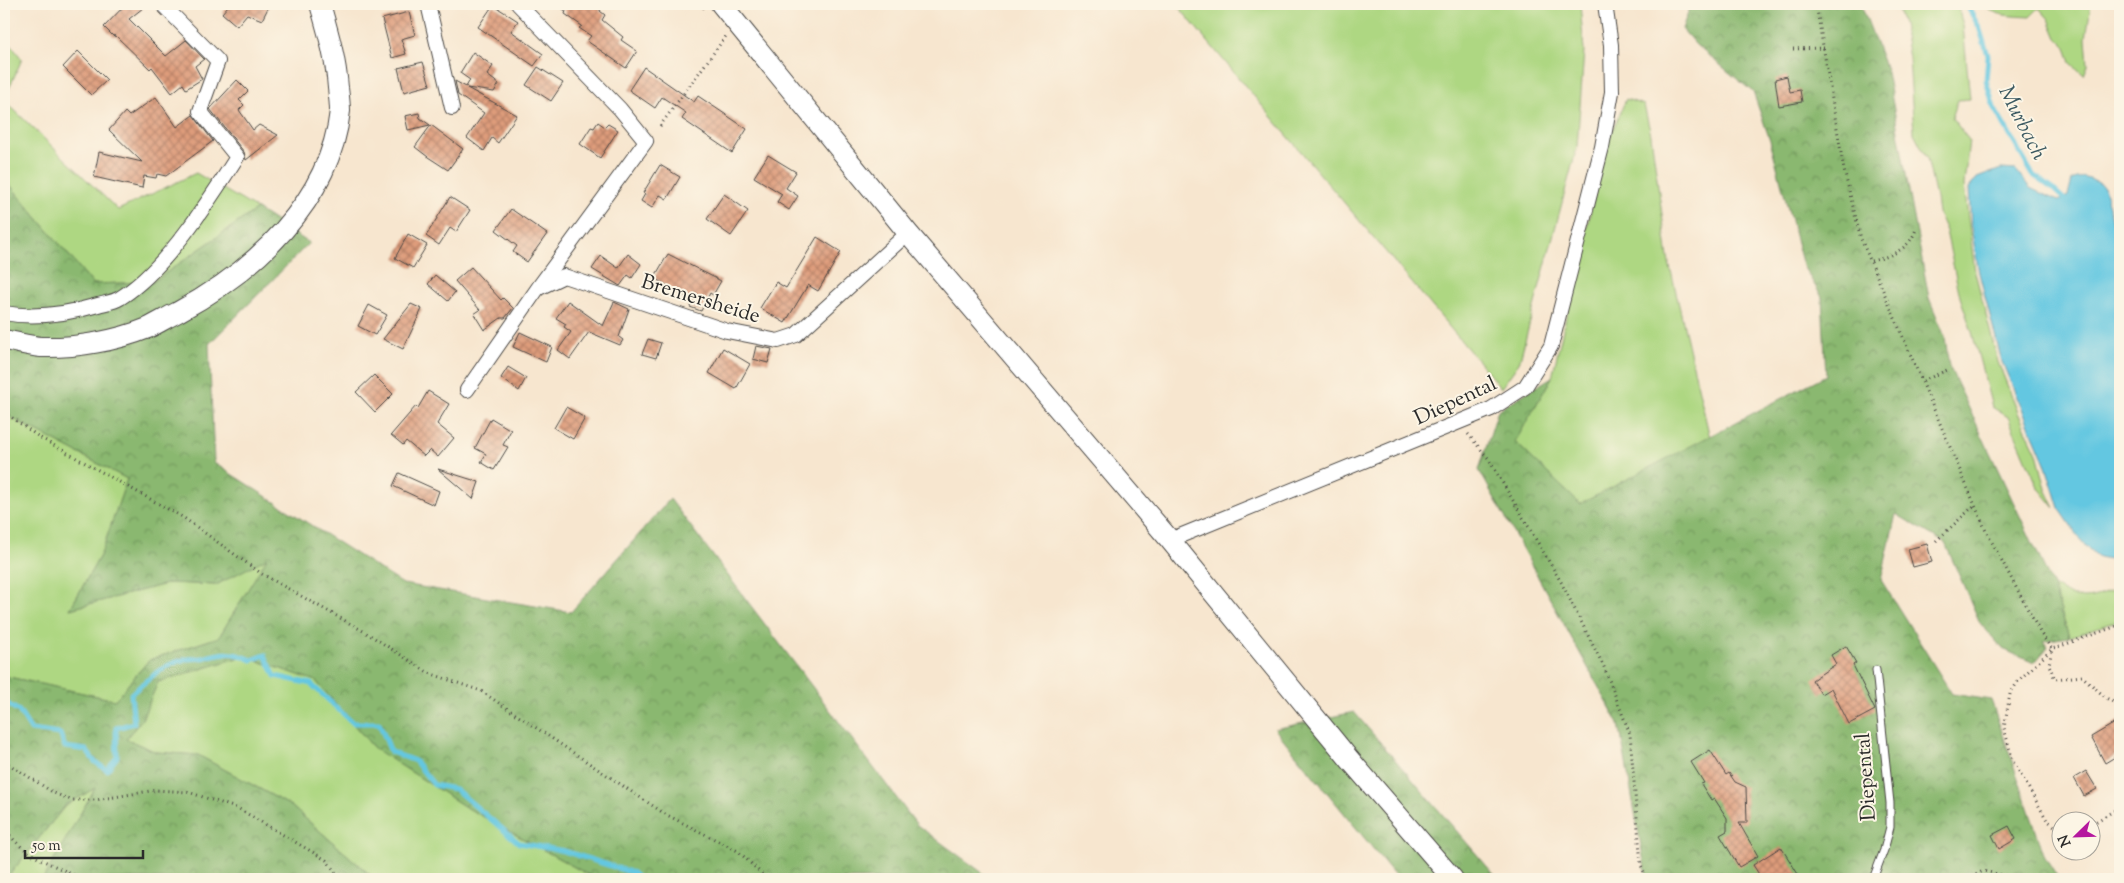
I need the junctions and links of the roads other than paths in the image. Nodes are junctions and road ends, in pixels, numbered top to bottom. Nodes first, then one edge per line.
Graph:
1 (162, 4) edge
2 (320, 4) edge
3 (428, 4) edge
4 (518, 4) edge
5 (721, 4) edge
6 (1605, 4) edge
7 (452, 108) dead end
8 (908, 233) junction
9 (538, 288) junction
10 (4, 313) edge
11 (4, 340) edge
12 (467, 390) dead end
13 (1170, 540) junction
14 (1876, 670) dead end
15 (1452, 879) edge
16 (1873, 879) edge

1 - 10 street
2 - 11 main road
3 - 7 street
4 - 9 street
5 - 8 main road
6 - 13 street, Diepental
8 - 9 street, Bremersheide
8 - 13 main road
9 - 12 street
13 - 15 main road
14 - 16 lane, Diepental

